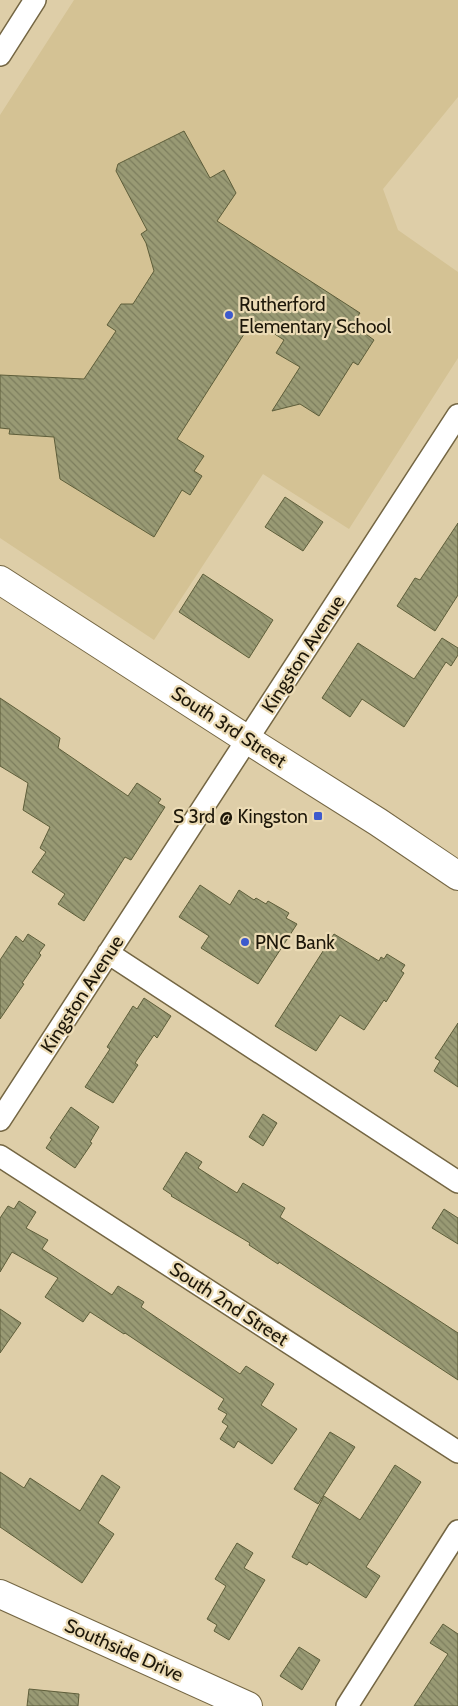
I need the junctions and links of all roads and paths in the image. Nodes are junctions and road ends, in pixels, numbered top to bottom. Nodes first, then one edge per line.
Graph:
1 (35, 0) edge
2 (0, 54) edge
3 (458, 415) edge
4 (1, 583) edge
5 (248, 740) junction
6 (458, 876) edge
7 (108, 953) junction
8 (0, 1120) edge
9 (0, 1156) edge
10 (458, 1182) edge
11 (458, 1452) edge
12 (458, 1531) edge
13 (0, 1594) edge
14 (248, 1706) edge
15 (347, 1706) edge

1 - 2 street
3 - 5 street, Kingston Avenue
4 - 5 street, South 3rd Street
5 - 6 street, South 3rd Street
5 - 7 street, Kingston Avenue
7 - 8 street, Kingston Avenue
7 - 10 street
9 - 11 street, South 2nd Street
12 - 15 street
13 - 14 street, Southside Drive

